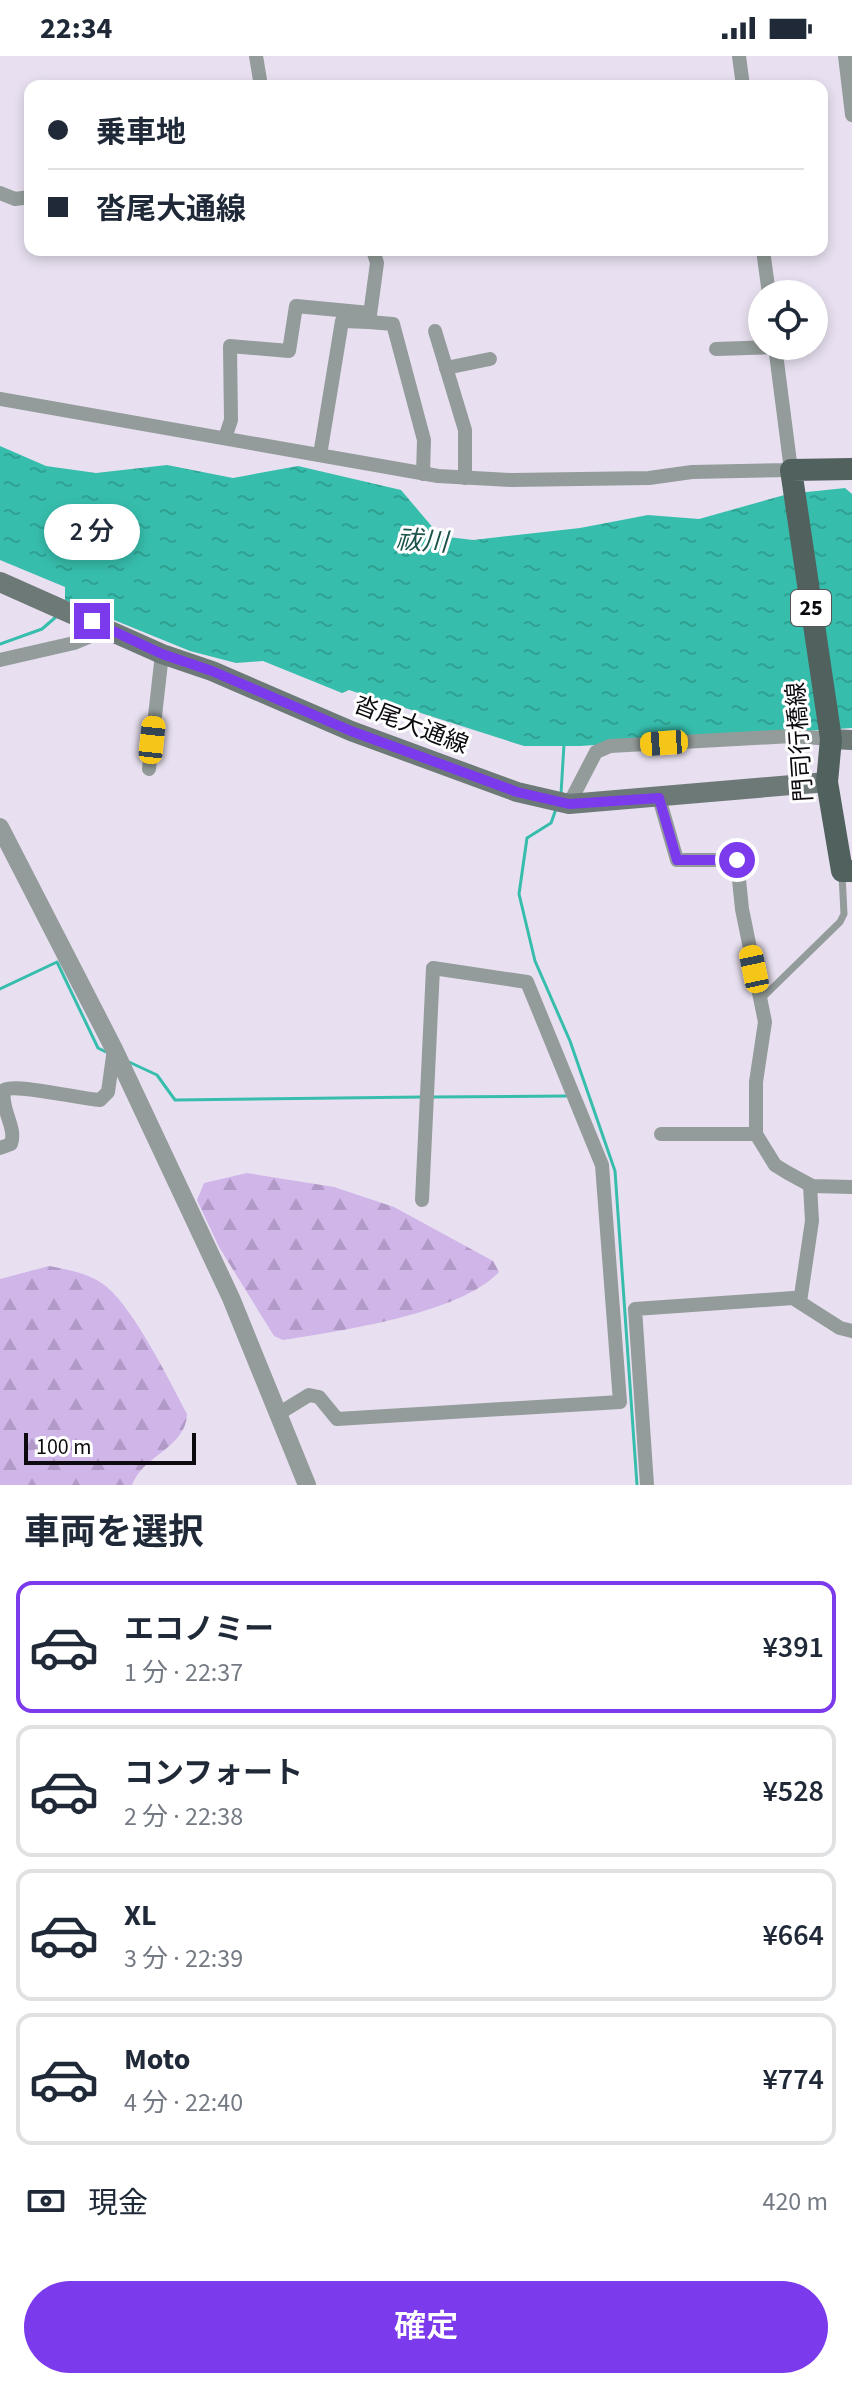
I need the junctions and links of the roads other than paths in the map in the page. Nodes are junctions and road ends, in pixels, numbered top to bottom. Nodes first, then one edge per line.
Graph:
1 (256, 56) edge
2 (739, 56) edge
3 (845, 56) edge
4 (260, 80) edge
5 (742, 80) edge
6 (852, 115) edge
7 (0, 193) edge
8 (24, 198) edge
9 (375, 256) edge
10 (764, 256) edge
11 (767, 280) edge
12 (369, 317) junction
13 (435, 331) dead end
14 (748, 348) edge
15 (716, 349) dead end
16 (490, 359) dead end
17 (777, 360) edge
18 (446, 368) junction
19 (0, 399) edge
20 (225, 438) junction
21 (320, 455) junction
22 (851, 469) edge
23 (423, 474) junction
24 (791, 476) junction
25 (465, 478) junction
26 (0, 582) edge
27 (98, 625) junction
28 (162, 654) junction
29 (0, 660) edge
30 (838, 737) edge
31 (149, 769) dead end
32 (827, 782) junction
33 (659, 798) junction
34 (569, 804) junction
35 (0, 827) edge
36 (847, 871) edge
37 (760, 999) junction
38 (114, 1049) junction
39 (661, 1134) dead end
40 (756, 1134) junction
41 (0, 1148) edge
42 (810, 1185) junction
43 (852, 1187) edge
44 (422, 1200) dead end
45 (800, 1302) junction
46 (635, 1309) junction
47 (614, 1311) junction
48 (852, 1331) edge
49 (278, 1414) junction
50 (307, 1485) edge
51 (647, 1485) edge

1 - 4 street
2 - 5 street
3 - 6 street
7 - 8 street
9 - 12 street
10 - 11 street
12 - 20 street
12 - 21 street
12 - 23 street
13 - 18 street
14 - 15 street
16 - 18 street
17 - 24 street
18 - 25 street
19 - 20 street
20 - 21 street
21 - 23 street
22 - 24 main road
23 - 25 street
24 - 25 street
24 - 30 main road, 門司行橋線 / 25
26 - 27 main road, 沓尾大通線
27 - 28 main road, 沓尾大通線
27 - 29 street
28 - 31 street
28 - 34 main road, 沓尾大通線
30 - 32 main road, 門司行橋線 / 25
30 - 34 street
32 - 33 main road, 沓尾大通線
32 - 36 main road, 門司行橋線 / 25
33 - 34 main road, 沓尾大通線
33 - 37 street
35 - 38 street
36 - 37 lane
37 - 40 street
38 - 41 street
38 - 49 street
39 - 40 street
40 - 42 street
42 - 43 street
42 - 45 street
44 - 47 street
45 - 46 street
45 - 48 street
46 - 47 street
46 - 51 street
47 - 49 street
49 - 50 street

